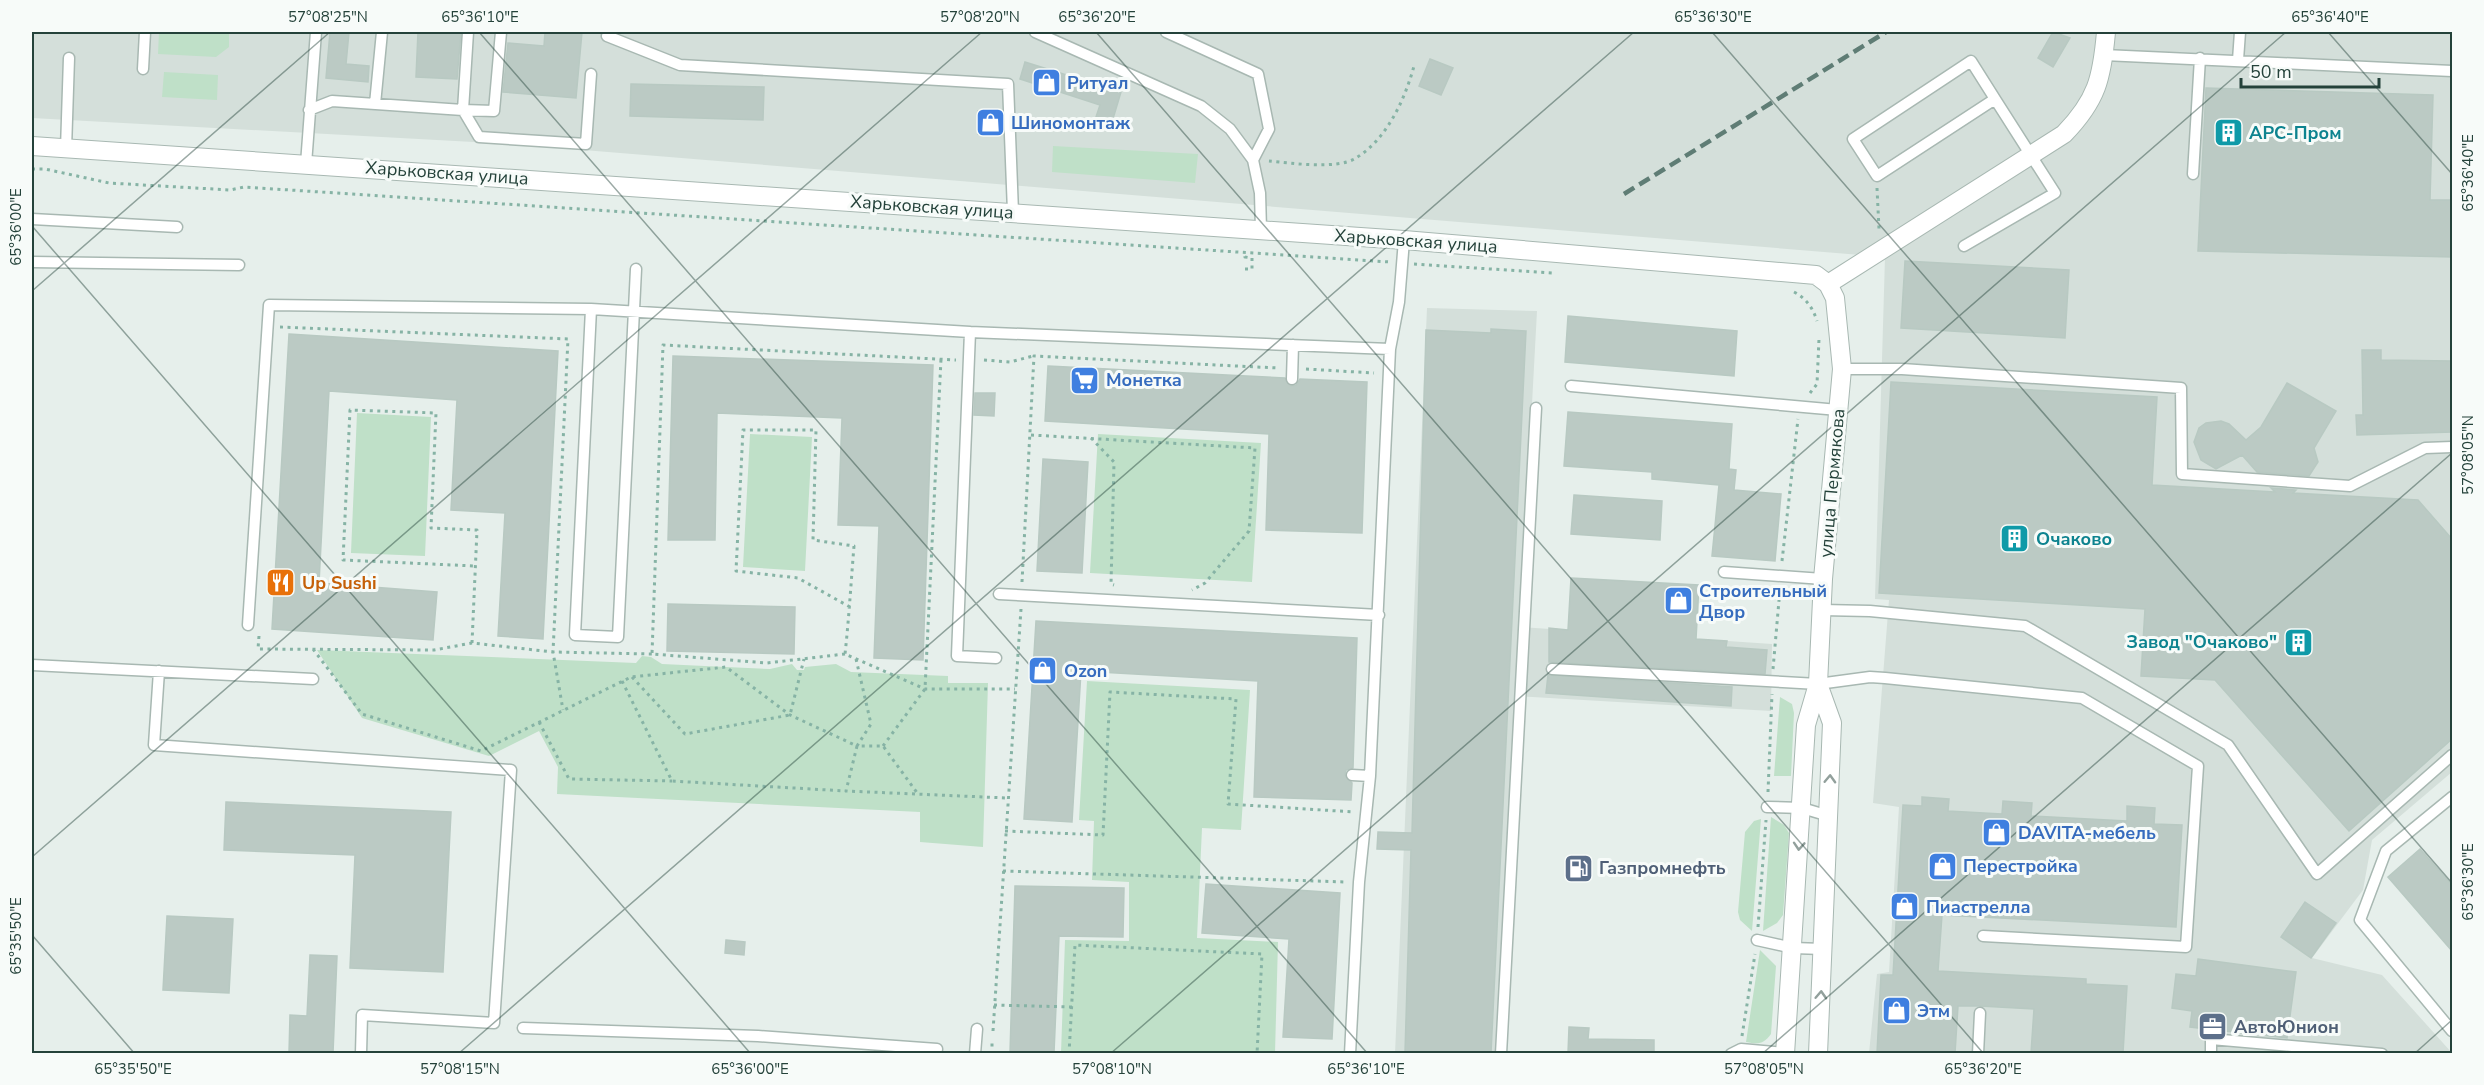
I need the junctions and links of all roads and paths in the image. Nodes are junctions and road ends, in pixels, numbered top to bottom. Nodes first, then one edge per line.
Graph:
1 (145, 32) edge
2 (316, 32) edge
3 (382, 32) edge
4 (468, 32) edge
5 (501, 32) edge
6 (1035, 32) edge
7 (1166, 32) edge
8 (2106, 32) edge
9 (2240, 32) edge
10 (607, 36) dead end
11 (2104, 55) junction
12 (69, 58) dead end
13 (2200, 58) junction
14 (2238, 60) junction
15 (1414, 66) dead end
16 (143, 69) dead end
17 (2452, 71) edge
18 (591, 74) dead end
19 (1995, 99) junction
20 (375, 104) junction
21 (309, 110) junction
22 (463, 110) junction
23 (32, 146) edge
24 (66, 148) junction
25 (2031, 155) junction
26 (1253, 160) junction
27 (306, 164) junction
28 (32, 170) edge
29 (2193, 174) dead end
30 (1877, 176) junction
31 (1013, 212) junction
32 (32, 219) edge
33 (177, 226) dead end
34 (1261, 230) junction
35 (1879, 234) dead end
36 (1404, 240) junction
37 (1964, 246) dead end
38 (1246, 254) junction
39 (32, 262) edge
40 (1403, 263) junction
41 (239, 265) dead end
42 (636, 269) dead end
43 (1245, 269) dead end
44 (1558, 273) dead end
45 (1828, 284) junction
46 (1793, 292) dead end
47 (591, 309) junction
48 (634, 311) junction
49 (276, 327) dead end
50 (970, 332) junction
51 (1293, 345) junction
52 (1390, 350) junction
53 (1034, 356) dead end
54 (941, 359) junction
55 (969, 360) junction
56 (1842, 369) junction
57 (1292, 379) dead end
58 (1571, 386) dead end
59 (1799, 406) junction
60 (1536, 408) dead end
61 (1838, 410) junction
62 (1031, 435) dead end
63 (1091, 438) junction
64 (2452, 447) edge
65 (475, 566) junction
66 (1724, 572) dead end
67 (1781, 576) junction
68 (1823, 579) junction
69 (1122, 588) dead end
70 (999, 594) dead end
71 (1166, 603) junction
72 (850, 607) junction
73 (1822, 610) junction
74 (1379, 615) junction
75 (254, 625) joint
76 (472, 644) junction
77 (313, 649) junction
78 (553, 652) junction
79 (652, 654) junction
80 (845, 654) junction
81 (996, 658) dead end
82 (804, 659) junction
83 (856, 659) junction
84 (32, 665) edge
85 (1552, 669) dead end
86 (159, 671) junction
87 (632, 676) junction
88 (313, 679) dead end
89 (622, 681) junction
90 (1772, 682) junction
91 (1818, 684) junction
92 (925, 689) junction
93 (1015, 689) dead end
94 (564, 710) junction
95 (790, 715) junction
96 (539, 722) junction
97 (857, 746) junction
98 (883, 746) junction
99 (2452, 755) edge
100 (1352, 775) dead end
101 (1370, 776) junction
102 (672, 781) junction
103 (846, 791) junction
104 (918, 794) junction
105 (2452, 797) edge
106 (1007, 798) dead end
107 (1228, 804) dead end
108 (1767, 807) junction
109 (1802, 808) junction
110 (1829, 816) junction
111 (1005, 831) dead end
112 (1003, 871) dead end
113 (1359, 882) junction
114 (1983, 936) dead end
115 (1757, 940) junction
116 (1793, 948) junction
117 (1823, 949) junction
118 (994, 1005) dead end
119 (1072, 1007) junction
120 (1980, 1013) dead end
121 (523, 1028) dead end
122 (977, 1029) dead end
123 (2452, 1031) edge
124 (866, 1049) edge
125 (1736, 1051) edge
126 (361, 1053) edge
127 (936, 1053) edge
128 (975, 1053) edge
129 (1070, 1053) edge
130 (1257, 1053) edge
131 (1350, 1053) edge
132 (1501, 1053) edge
133 (1785, 1053) edge
134 (1818, 1053) edge
135 (1978, 1053) edge
136 (2211, 1053) edge
137 (2382, 1053) edge

1 - 16 lane
2 - 21 lane
3 - 20 lane
4 - 22 lane
5 - 22 lane
6 - 26 lane
7 - 26 lane
8 - 11 street
9 - 14 lane
10 - 31 lane
11 - 13 lane
11 - 25 street
12 - 24 lane
13 - 14 lane
13 - 29 lane
14 - 17 lane
15 - 26 path
18 - 22 lane
19 - 25 lane
19 - 30 lane
19 - 30 lane
20 - 21 lane
20 - 22 lane
21 - 27 lane
23 - 24 street, Харьковская улица
24 - 27 street, Харьковская улица
25 - 37 lane
25 - 45 street
26 - 34 lane
27 - 31 street, Харьковская улица
28 - 38 path
30 - 35 path
31 - 34 street, Харьковская улица
32 - 33 lane
34 - 36 street, Харьковская улица
36 - 40 lane
36 - 45 street, Харьковская улица
38 - 40 path
38 - 43 path
39 - 41 lane
40 - 44 path
40 - 52 lane
42 - 48 lane
45 - 56 street, улица Пермякова
46 - 59 path
47 - 48 lane
47 - 48 lane
47 - 75 lane
48 - 50 lane
49 - 78 path
50 - 51 lane
50 - 55 lane
51 - 52 lane
51 - 57 lane
52 - 74 lane
53 - 55 path
54 - 55 path
54 - 79 path
54 - 92 path
55 - 81 lane
56 - 61 street, улица Пермякова
56 - 64 lane
58 - 59 lane
59 - 61 lane
59 - 67 path
60 - 132 lane
61 - 68 street, улица Пермякова
62 - 63 path
63 - 69 path
63 - 71 path
65 - 65 path
65 - 76 path
66 - 67 lane
67 - 68 lane
67 - 90 path
68 - 73 street, улица Пермякова
70 - 71 lane
71 - 74 lane
72 - 72 path
72 - 80 path
73 - 91 street, улица Пермякова
73 - 99 lane
74 - 101 lane
75 - 77 path
76 - 77 path
76 - 78 path
77 - 96 path
78 - 79 path
78 - 94 path
79 - 82 path
80 - 82 path
80 - 83 path
82 - 95 path
83 - 92 path
83 - 97 path
84 - 86 lane
85 - 90 lane
86 - 88 lane
86 - 126 lane
87 - 89 path
87 - 95 path
87 - 95 path
89 - 94 path
89 - 102 path
90 - 91 lane
90 - 108 path
91 - 109 street, улица Пермякова
110 -> 91 street, улица Пермякова
91 - 114 lane
92 - 93 path
92 - 98 path
94 - 96 path
95 - 97 path
96 - 102 path
97 - 98 path
97 - 103 path
98 - 104 path
100 - 101 lane
101 - 113 lane
102 - 103 path
103 - 104 path
104 - 106 path
105 - 123 lane
107 - 111 path
108 - 109 lane
108 - 115 path
109 - 110 lane
109 -> 116 street, улица Пермякова
110 - 117 street, улица Пермякова
112 - 113 path
113 - 131 lane
115 - 116 lane
115 - 125 path
116 - 117 lane
116 - 133 street, улица Пермякова
134 -> 117 street, улица Пермякова
118 - 119 path
119 - 129 path
119 - 130 path
120 - 135 lane
121 - 124 lane
122 - 128 lane
124 - 127 lane
125 - 133 lane
136 - 137 lane

